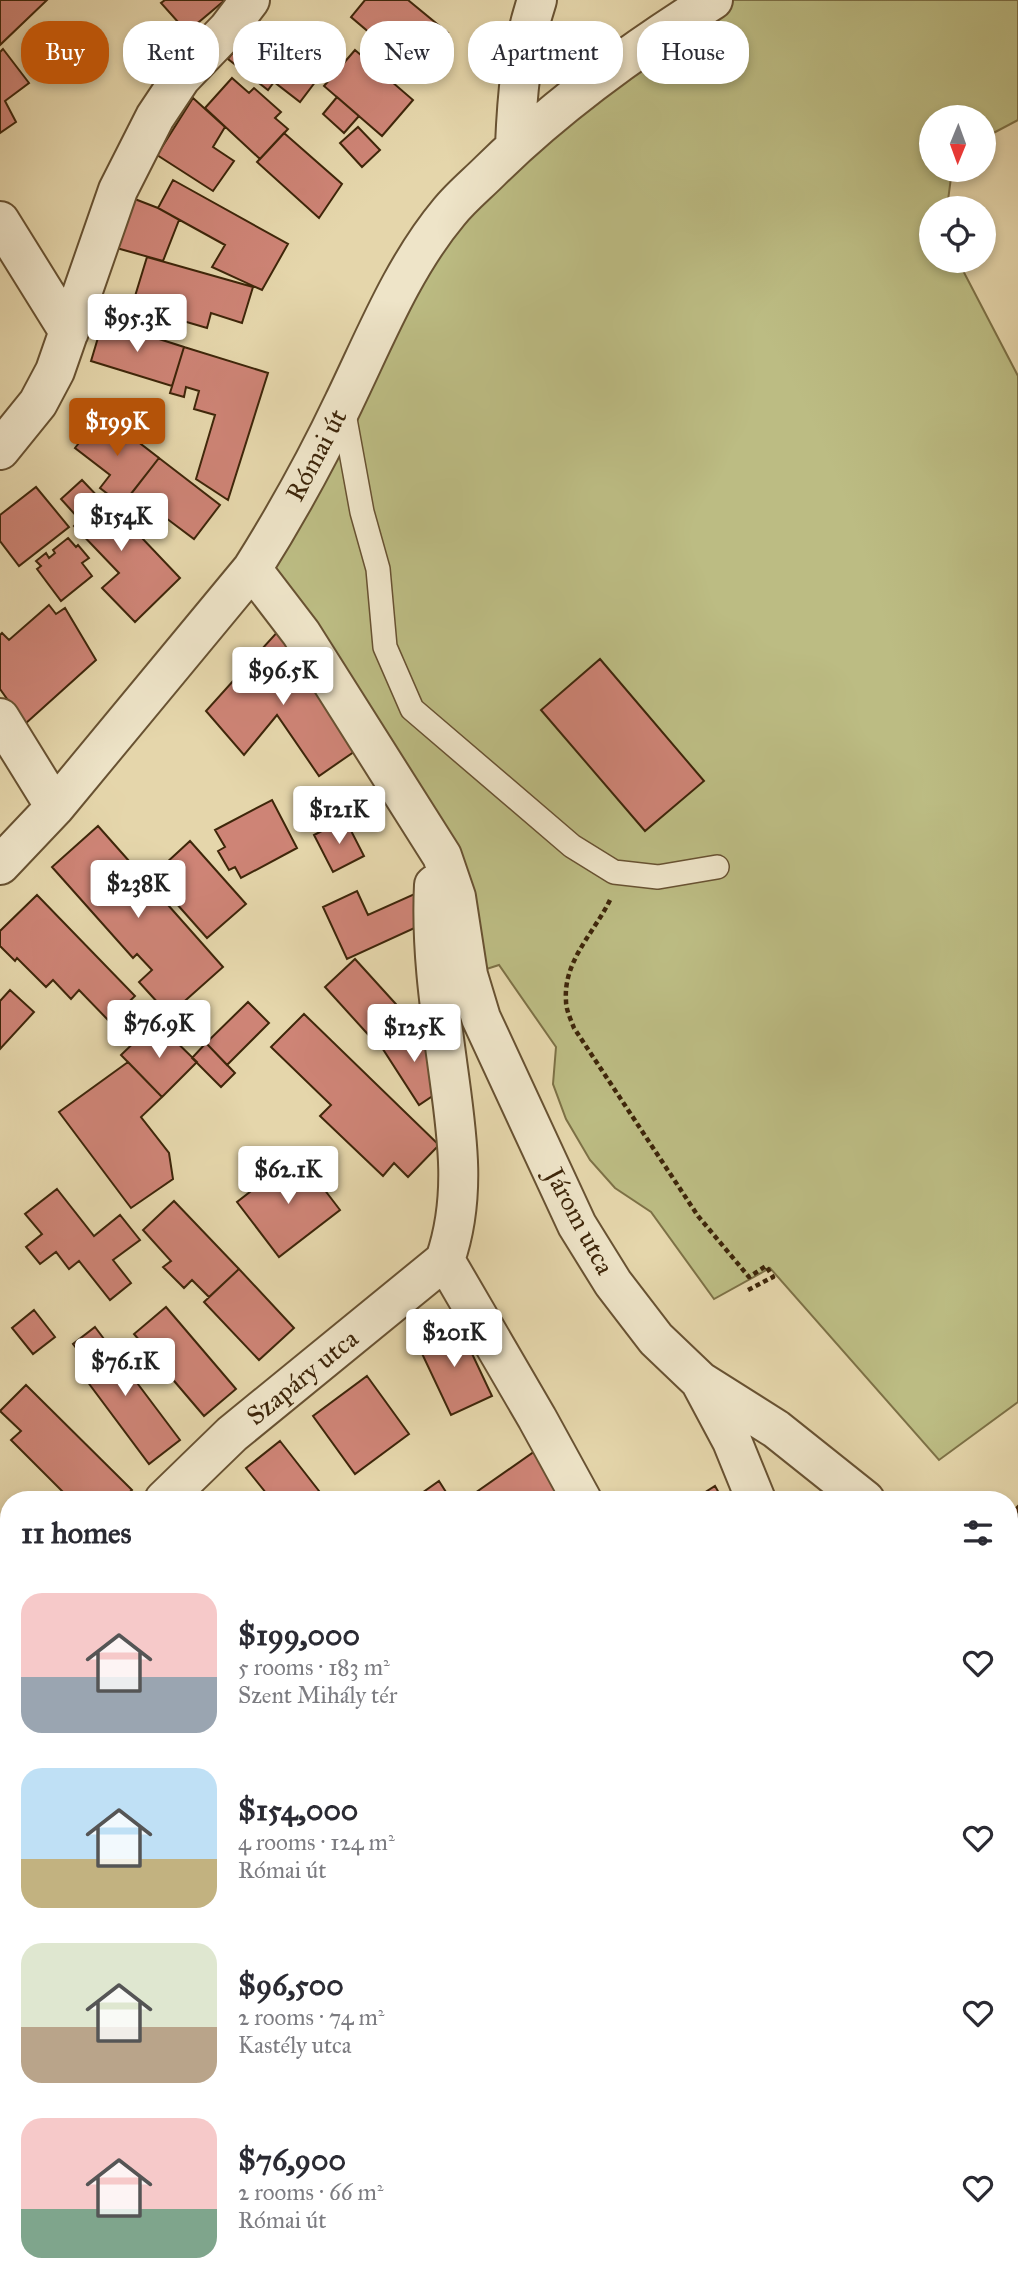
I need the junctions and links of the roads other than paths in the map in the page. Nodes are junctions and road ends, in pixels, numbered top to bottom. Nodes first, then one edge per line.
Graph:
1 (250, 0) edge
2 (537, 0) edge
3 (713, 0) edge
4 (515, 146) junction
5 (0, 220) edge
6 (69, 332) junction
7 (343, 405) junction
8 (0, 450) edge
9 (252, 569) junction
10 (0, 718) edge
11 (55, 807) junction
12 (436, 845) junction
13 (0, 865) edge
14 (717, 867) dead end
15 (445, 1261) junction
16 (700, 1381) junction
17 (173, 1491) edge
18 (577, 1491) edge
19 (752, 1491) edge
20 (854, 1491) edge

1 - 6 street
2 - 4 street
3 - 4 street, Római út
4 - 7 street, Római út
5 - 6 street
6 - 8 street
7 - 9 street, Római út
7 - 14 lane
9 - 11 street, Római út
9 - 12 street, Járom utca
10 - 11 street
11 - 13 street, Római út
12 - 15 street
12 - 16 street, Járom utca
15 - 17 street, Szapáry utca
15 - 18 street
16 - 19 street
16 - 20 street, Járom utca

